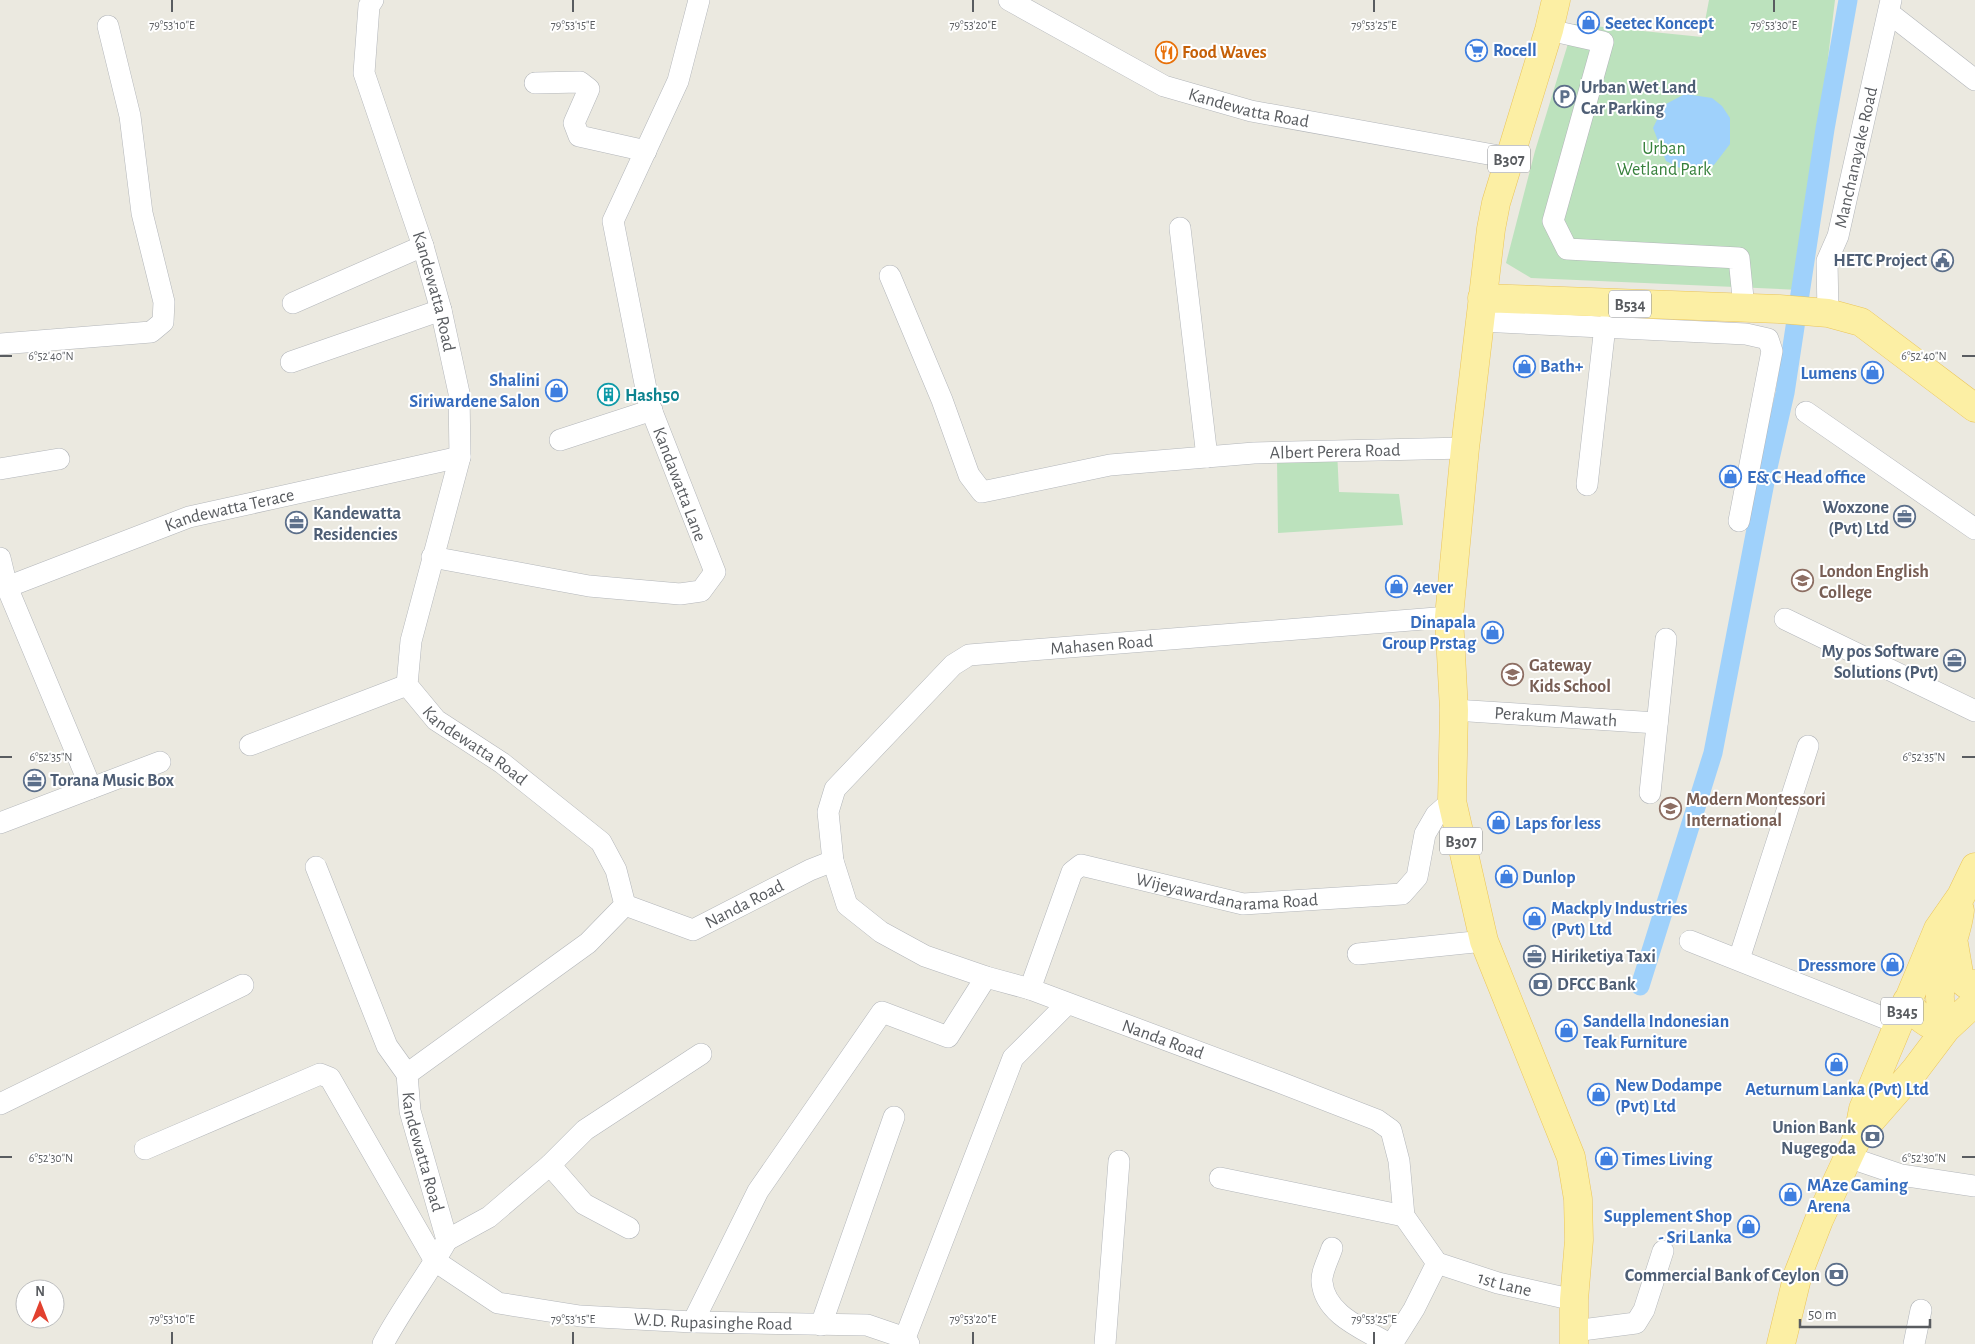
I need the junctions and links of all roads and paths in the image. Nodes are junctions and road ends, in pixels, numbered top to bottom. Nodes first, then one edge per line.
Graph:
1 (699, 0) edge
2 (1009, 0) edge
3 (1556, 0) edge
4 (368, 2) edge
5 (1890, 6) edge
6 (108, 26) dead end
7 (1549, 30) junction
8 (1975, 80) edge
9 (535, 83) dead end
10 (646, 151) junction
11 (1510, 158) junction
12 (1180, 228) dead end
13 (423, 246) junction
14 (890, 276) dead end
15 (293, 303) dead end
16 (1744, 308) junction
17 (441, 310) junction
18 (1481, 310) junction
19 (1828, 313) junction
20 (1605, 326) junction
21 (0, 344) edge
22 (291, 362) dead end
23 (1975, 408) edge
24 (652, 410) junction
25 (1806, 412) dead end
26 (560, 440) dead end
27 (1465, 448) junction
28 (460, 456) junction
29 (1207, 456) junction
30 (58, 459) dead end
31 (0, 469) edge
32 (1587, 485) dead end
33 (1739, 521) dead end
34 (1975, 529) edge
35 (432, 557) junction
36 (0, 558) edge
37 (7, 587) junction
38 (1449, 617) junction
39 (1785, 620) dead end
40 (1666, 639) dead end
41 (406, 685) junction
42 (1454, 710) junction
43 (1975, 711) edge
44 (1657, 723) junction
45 (250, 745) dead end
46 (1808, 746) dead end
47 (160, 762) dead end
48 (91, 788) junction
49 (1650, 793) dead end
50 (1452, 801) junction
51 (828, 812) joint
52 (0, 823) edge
53 (834, 861) junction
54 (316, 867) dead end
55 (1975, 867) edge
56 (1961, 896) junction
57 (625, 905) junction
58 (1954, 940) junction
59 (1484, 941) junction
60 (1690, 941) dead end
61 (1358, 954) dead end
62 (1739, 959) junction
63 (986, 977) junction
64 (1975, 984) edge
65 (243, 985) dead end
66 (1030, 989) junction
67 (1975, 1002) edge
68 (1067, 1004) junction
69 (1902, 1012) junction
70 (1946, 1029) junction
71 (701, 1054) dead end
72 (407, 1074) junction
73 (0, 1104) edge
74 (894, 1117) dead end
75 (1853, 1145) junction
76 (145, 1149) dead end
77 (1120, 1161) dead end
78 (550, 1165) junction
79 (1220, 1178) dead end
80 (1975, 1186) edge
81 (1404, 1216) junction
82 (629, 1228) dead end
83 (447, 1240) junction
84 (1332, 1248) dead end
85 (1663, 1251) dead end
86 (435, 1261) junction
87 (1437, 1263) junction
88 (1574, 1300) junction
89 (1921, 1310) dead end
90 (693, 1322) junction
91 (821, 1324) junction
92 (1574, 1338) edge
93 (907, 1341) edge
94 (383, 1344) edge
95 (1105, 1344) edge
96 (1391, 1344) edge
97 (1781, 1344) edge
98 (1914, 1344) edge

1 - 10 street, Kandawatta Lane
2 - 11 street, Kandewatta Road
3 - 7 main road, B307
4 - 13 street, Kandewatta Road
5 - 8 street
5 - 19 street, Manchanayake Road
6 - 21 street
7 - 11 main road, B307
7 - 16 street
9 - 10 street
10 - 24 street, Kandawatta Lane
11 - 18 main road, B307
12 - 29 street
13 - 15 street
13 - 17 street, Kandewatta Road
14 - 29 street, Albert Perera Road
16 - 18 main road, B534
16 - 19 main road, B534
17 - 22 street
17 - 28 street, Kandewatta Road
18 - 20 street
18 - 27 main road, B307
19 - 23 main road, B534
20 - 32 street
20 - 33 street
24 - 26 street
24 - 35 street, Kandawatta Lane
25 - 34 street
27 - 29 street, Albert Perera Road
27 - 38 main road, B307
28 - 35 street, Kandewatta Road
28 - 37 street, Kandewatta Terace
30 - 31 street
35 - 41 street, Kandewatta Road
36 - 37 street
37 - 48 street
38 - 42 main road, B307
38 - 51 street, Mahasen Road
39 - 43 street
40 - 44 street
41 - 45 street
41 - 57 street, Kandewatta Road
42 - 44 street, Perakum Mawath
42 - 50 main road, B307
44 - 49 street
46 - 62 street
47 - 48 street
48 - 52 street
50 - 59 main road, B307
50 - 66 street, Wijeyawardanarama Road
51 - 53 street, Nanda Road
53 - 57 street, Nanda Road
53 - 63 street, Nanda Road
54 - 72 street
55 - 56 main road, B345
56 - 58 main road, B345
56 - 69 main road, B345
57 - 72 street, Kandewatta Road
58 - 64 main road
58 - 70 main road, B345
59 - 61 street
59 - 88 main road, B307
60 - 62 street
62 - 69 street
63 - 66 street, Nanda Road
63 - 90 street
65 - 73 street
66 - 68 street, Nanda Road
67 - 70 main road
68 - 81 street, Nanda Road
68 - 93 street
69 - 70 main road
69 - 75 main road, B345
70 - 75 main road
71 - 78 street
72 - 83 street, Kandewatta Road
74 - 91 street
75 - 80 street
75 - 97 main road
76 - 86 street
77 - 95 street
78 - 82 street
78 - 83 street
79 - 81 street
81 - 87 street, Nanda Road
83 - 86 street
84 - 96 street
85 - 92 street
86 - 90 street, W.D. Rupasinghe Road
86 - 94 street
87 - 88 street, 1st Lane
87 - 96 street
88 - 92 main road, B307
89 - 98 street
90 - 91 street, W.D. Rupasinghe Road
91 - 93 street, W.D. Rupasinghe Road

